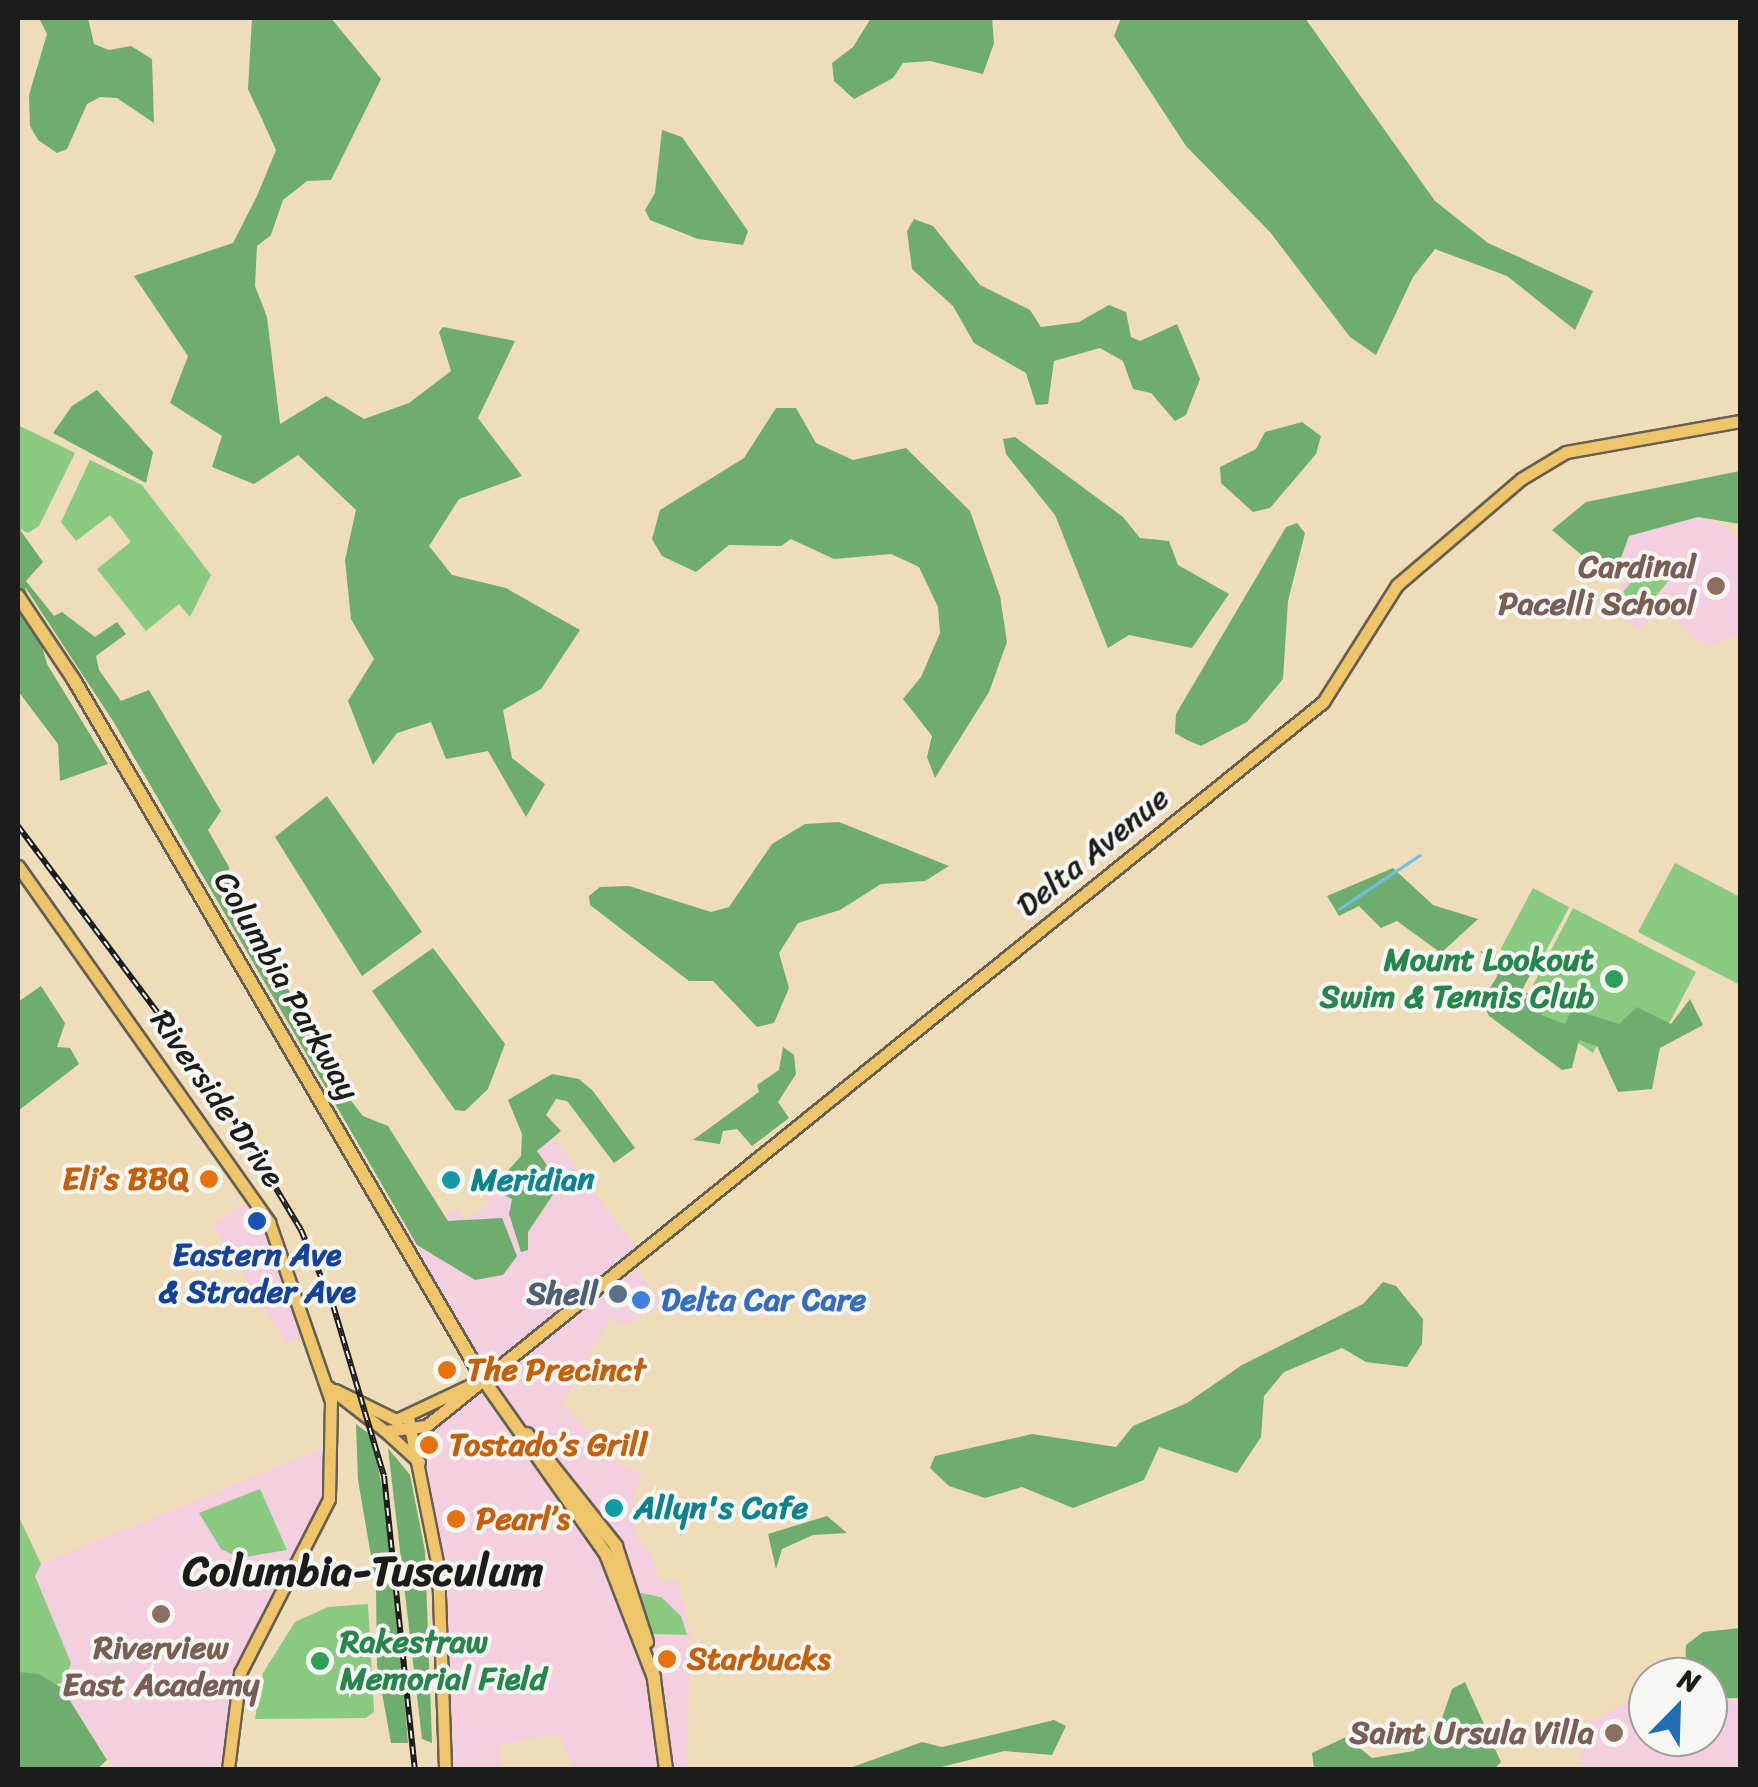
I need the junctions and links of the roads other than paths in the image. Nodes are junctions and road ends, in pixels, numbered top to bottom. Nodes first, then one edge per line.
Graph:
1 (1740, 421) edge
2 (18, 596) edge
3 (18, 866) edge
4 (483, 1378) junction
5 (328, 1386) junction
6 (501, 1407) junction
7 (410, 1424) junction
8 (385, 1431) junction
9 (536, 1460) junction
10 (419, 1462) junction
11 (591, 1508) junction
12 (654, 1678) junction
13 (228, 1770) edge
14 (445, 1770) edge
15 (666, 1770) edge

1 - 4 main road, Delta Avenue
2 - 4 highway, Columbia Parkway
3 - 5 main road, Riverside Drive
4 - 6 highway, Columbia Parkway
4 - 7 main road, Delta Avenue
5 - 7 main road
5 - 8 main road
5 - 13 main road, Riverside Drive
6 - 9 highway, Columbia Parkway
6 - 11 highway, Columbia Parkway
7 - 8 main road, Delta Avenue
7 - 10 main road
8 - 10 main road
9 - 11 highway
9 - 12 highway, Columbia Parkway
10 - 14 main road
11 - 12 highway, Columbia Parkway
12 - 15 highway, Columbia Parkway

